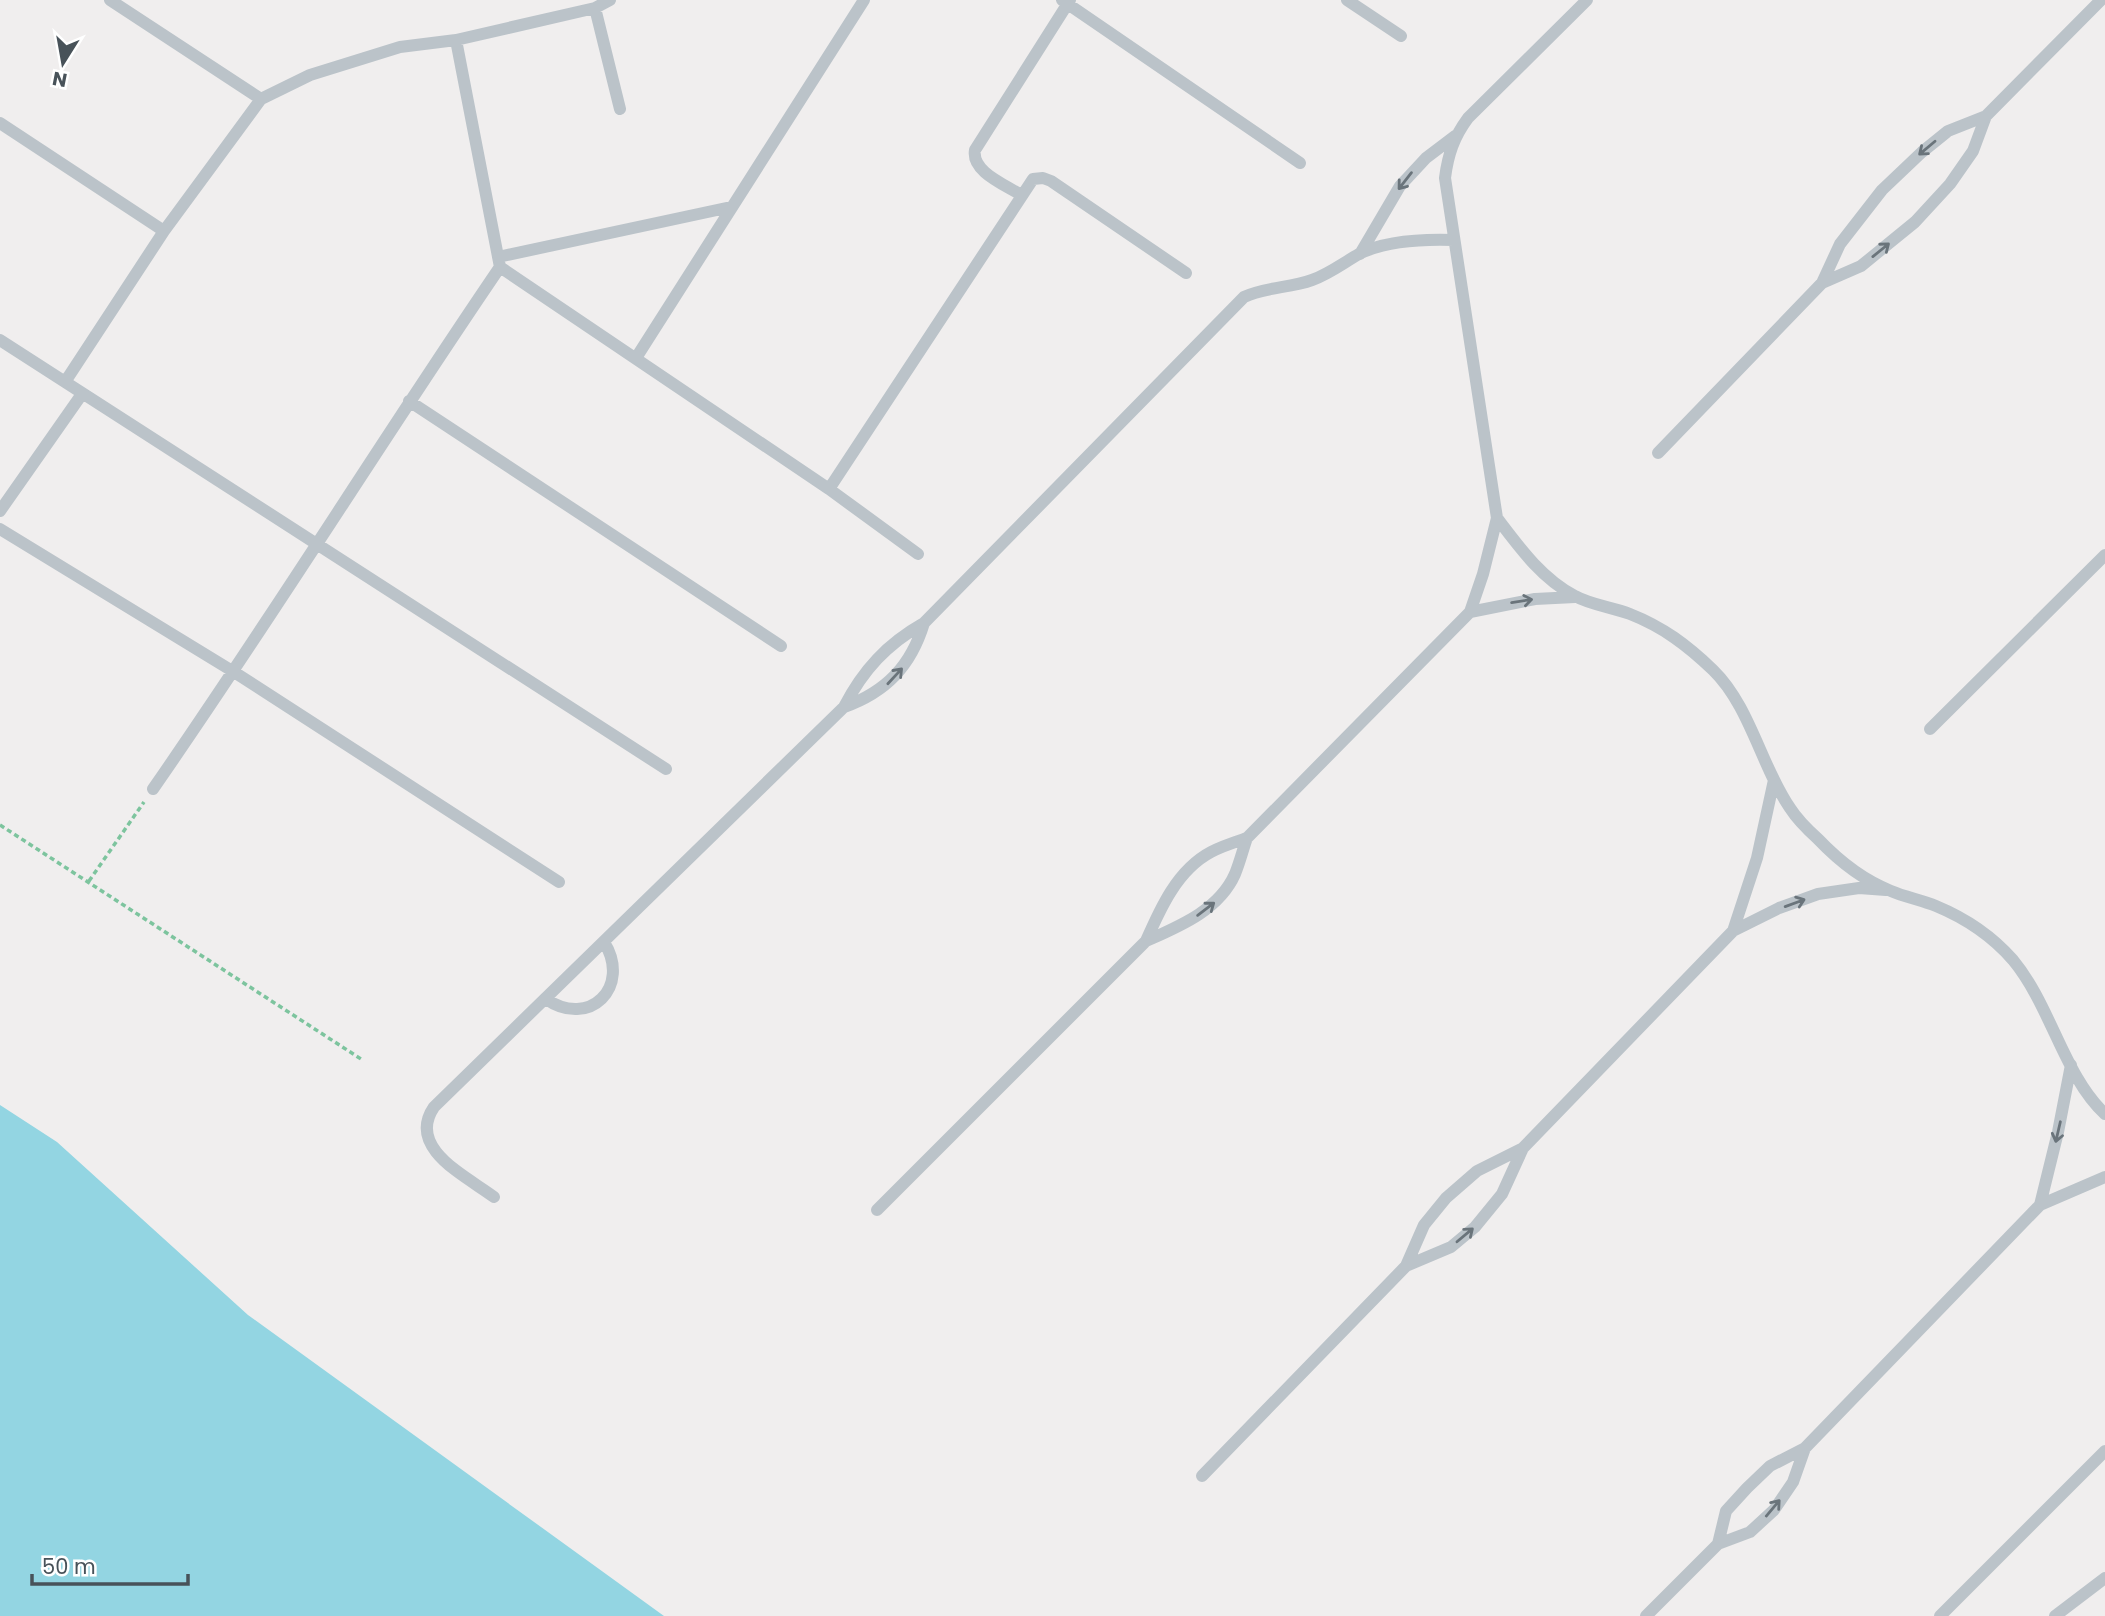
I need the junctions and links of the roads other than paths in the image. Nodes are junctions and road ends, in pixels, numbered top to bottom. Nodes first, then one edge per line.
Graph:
1 (110, 0) edge
2 (610, 0) edge
3 (864, 0) edge
4 (1347, 0) edge
5 (1587, 0) edge
6 (2101, 0) edge
7 (1067, 1) edge
8 (595, 8) junction
9 (1401, 36) dead end
10 (456, 40) junction
11 (261, 99) junction
12 (620, 108) dead end
13 (1986, 116) junction
14 (0, 123) edge
15 (1456, 136) junction
16 (1300, 163) dead end
17 (1021, 195) junction
18 (731, 207) junction
19 (164, 231) junction
20 (1454, 240) junction
21 (1359, 254) junction
22 (499, 262) junction
23 (1186, 272) dead end
24 (1822, 283) junction
25 (0, 340) edge
26 (636, 358) junction
27 (65, 382) junction
28 (82, 394) junction
29 (409, 401) junction
30 (1658, 453) dead end
31 (829, 489) junction
32 (0, 511) edge
33 (1497, 518) junction
34 (0, 529) edge
35 (316, 545) junction
36 (918, 554) dead end
37 (2105, 555) edge
38 (1575, 597) junction
39 (1471, 612) junction
40 (924, 623) junction
41 (781, 646) dead end
42 (234, 673) junction
43 (844, 708) junction
44 (1930, 729) dead end
45 (666, 769) dead end
46 (1774, 780) junction
47 (153, 789) road end
48 (1247, 838) junction
49 (559, 882) dead end
50 (1890, 891) junction
51 (1733, 930) junction
52 (1146, 941) junction
53 (604, 942) junction
54 (545, 999) junction
55 (2071, 1065) junction
56 (2105, 1114) edge
57 (1523, 1147) junction
58 (2105, 1177) edge
59 (494, 1197) dead end
60 (2040, 1205) junction
61 (877, 1210) dead end
62 (1406, 1266) junction
63 (1805, 1448) junction
64 (2105, 1451) edge
65 (1202, 1476) dead end
66 (1718, 1544) junction
67 (2105, 1578) edge
68 (1646, 1616) edge
69 (1940, 1616) edge
70 (2055, 1616) edge

1 - 11 lane
2 - 8 lane
3 - 18 lane
4 - 9 lane
5 - 15 lane
6 - 13 lane
7 - 16 lane
7 - 17 lane
8 - 10 lane
8 - 12 lane
10 - 11 lane
10 - 22 lane
11 - 19 lane
13 -> 24 lane
24 -> 13 lane
14 - 19 lane
15 - 20 lane
15 -> 21 lane
17 - 23 lane
17 - 31 lane
18 - 22 lane
18 - 26 lane
19 - 27 lane
20 - 21 lane
20 - 33 lane
21 - 40 lane
22 - 26 lane
22 - 29 lane
24 - 30 lane
25 - 27 lane
26 - 31 lane
27 - 28 lane
28 - 32 lane
28 - 35 lane
29 - 35 lane
29 - 41 lane
31 - 36 lane
33 - 38 lane
33 - 39 lane
34 - 42 lane
35 - 42 lane
35 - 45 lane
37 - 44 lane
39 -> 38 lane
38 - 46 lane
39 - 48 lane
40 - 43 lane
43 -> 40 lane
42 - 47 lane
42 - 49 lane
43 - 53 lane
46 - 50 lane
46 - 51 lane
48 - 52 lane
52 -> 48 lane
51 -> 50 lane
50 - 55 lane
51 - 57 lane
52 - 61 lane
53 - 54 lane
53 - 54 lane
54 - 59 lane
55 - 56 lane
55 -> 60 lane
57 - 62 lane
62 -> 57 lane
58 - 60 lane
60 - 63 lane
62 - 65 lane
63 - 66 lane
66 -> 63 lane
64 - 69 lane
66 - 68 lane
67 - 70 lane

